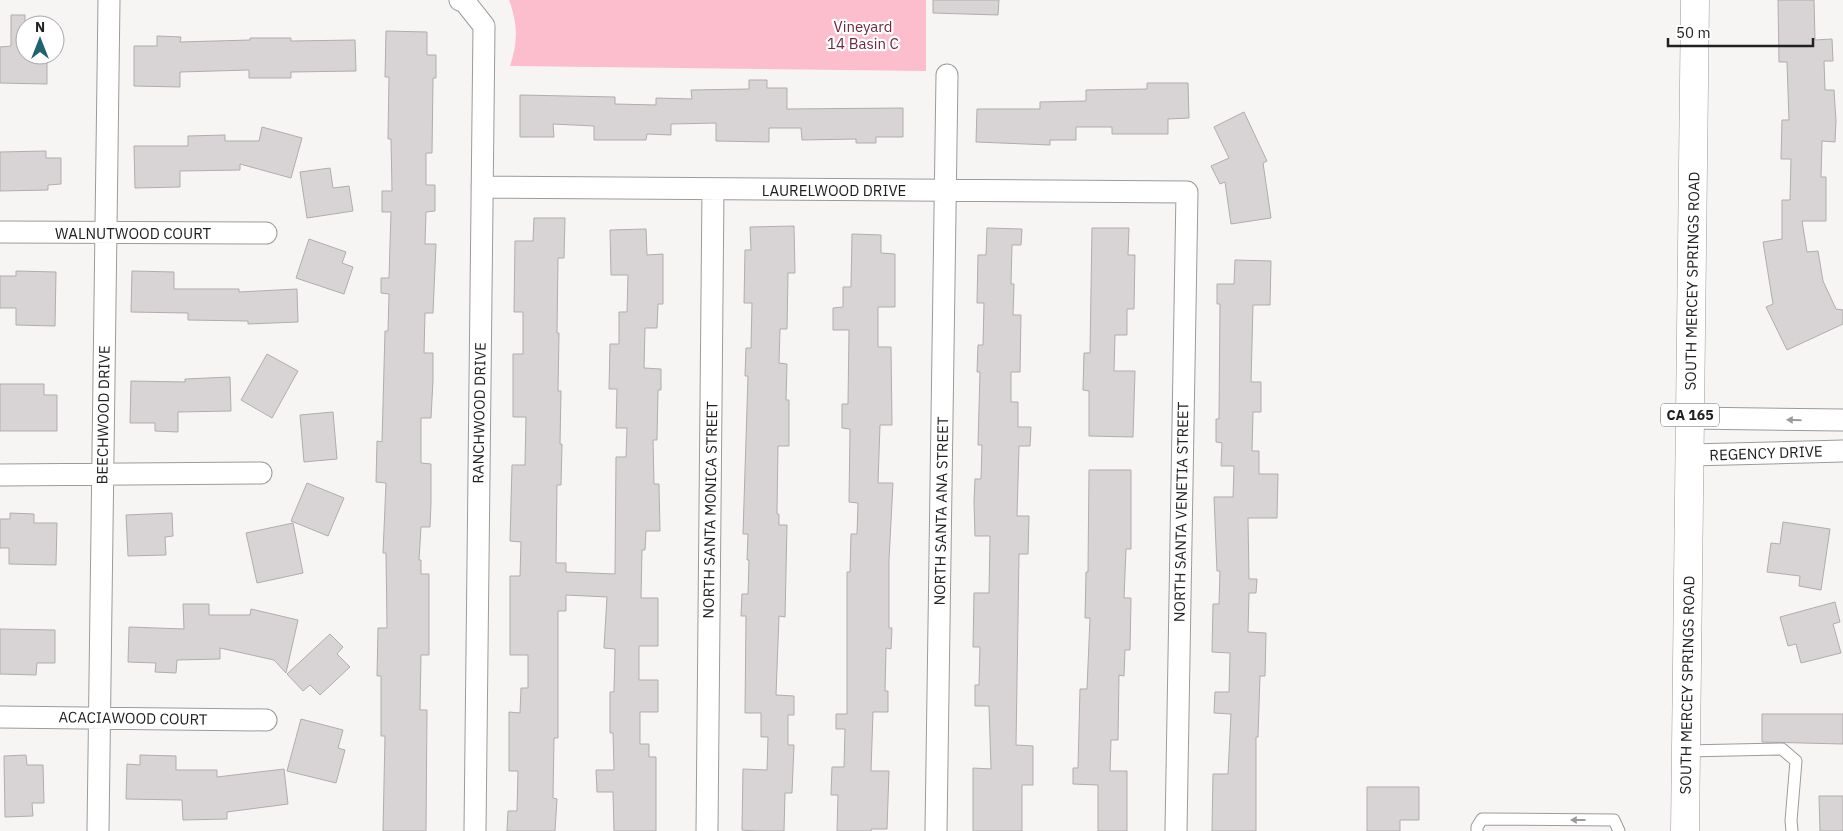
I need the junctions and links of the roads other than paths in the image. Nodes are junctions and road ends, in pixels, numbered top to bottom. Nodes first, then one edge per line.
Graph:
1 (109, 0) edge
2 (1695, 0) edge
3 (463, 1) edge
4 (947, 75) dead end
5 (482, 187) junction
6 (713, 189) junction
7 (946, 190) junction
8 (1187, 192) joint
9 (0, 232) edge
10 (105, 233) junction
11 (266, 233) dead end
12 (1690, 418) junction
13 (1843, 420) edge
14 (1843, 451) edge
15 (1690, 455) junction
16 (261, 473) dead end
17 (102, 474) junction
18 (0, 475) edge
19 (0, 717) edge
20 (99, 718) junction
21 (266, 720) dead end
22 (1686, 751) junction
23 (98, 831) edge
24 (475, 831) edge
25 (707, 831) edge
26 (936, 831) edge
27 (1176, 831) edge
28 (1477, 831) edge
29 (1619, 831) edge
30 (1685, 831) edge
31 (1792, 831) edge

1 - 10 street, BEECHWOOD DRIVE
2 - 12 main road, SOUTH MERCEY SPRINGS ROAD / CA 165
3 - 5 street, RANCHWOOD DRIVE
4 - 7 street, NORTH SANTA ANA STREET
5 - 6 street, LAURELWOOD DRIVE
5 - 24 street, RANCHWOOD DRIVE
6 - 7 street, LAURELWOOD DRIVE
6 - 25 street, NORTH SANTA MONICA STREET
7 - 8 street, LAURELWOOD DRIVE
7 - 26 street, NORTH SANTA ANA STREET
8 - 27 street, NORTH SANTA VENETIA STREET
9 - 10 street, WALNUTWOOD COURT
10 - 11 street, WALNUTWOOD COURT
10 - 17 street, BEECHWOOD DRIVE
13 -> 12 street, REGENCY DRIVE
12 - 15 main road, SOUTH MERCEY SPRINGS ROAD / CA 165
14 - 15 street, REGENCY DRIVE
15 - 22 main road, SOUTH MERCEY SPRINGS ROAD / CA 165
16 - 17 street
17 - 18 street
17 - 20 street, BEECHWOOD DRIVE
19 - 20 street, ACACIAWOOD COURT
20 - 21 street, ACACIAWOOD COURT
20 - 23 street, BEECHWOOD DRIVE
22 - 30 main road, SOUTH MERCEY SPRINGS ROAD / CA 165
22 - 31 lane
29 -> 28 lane

